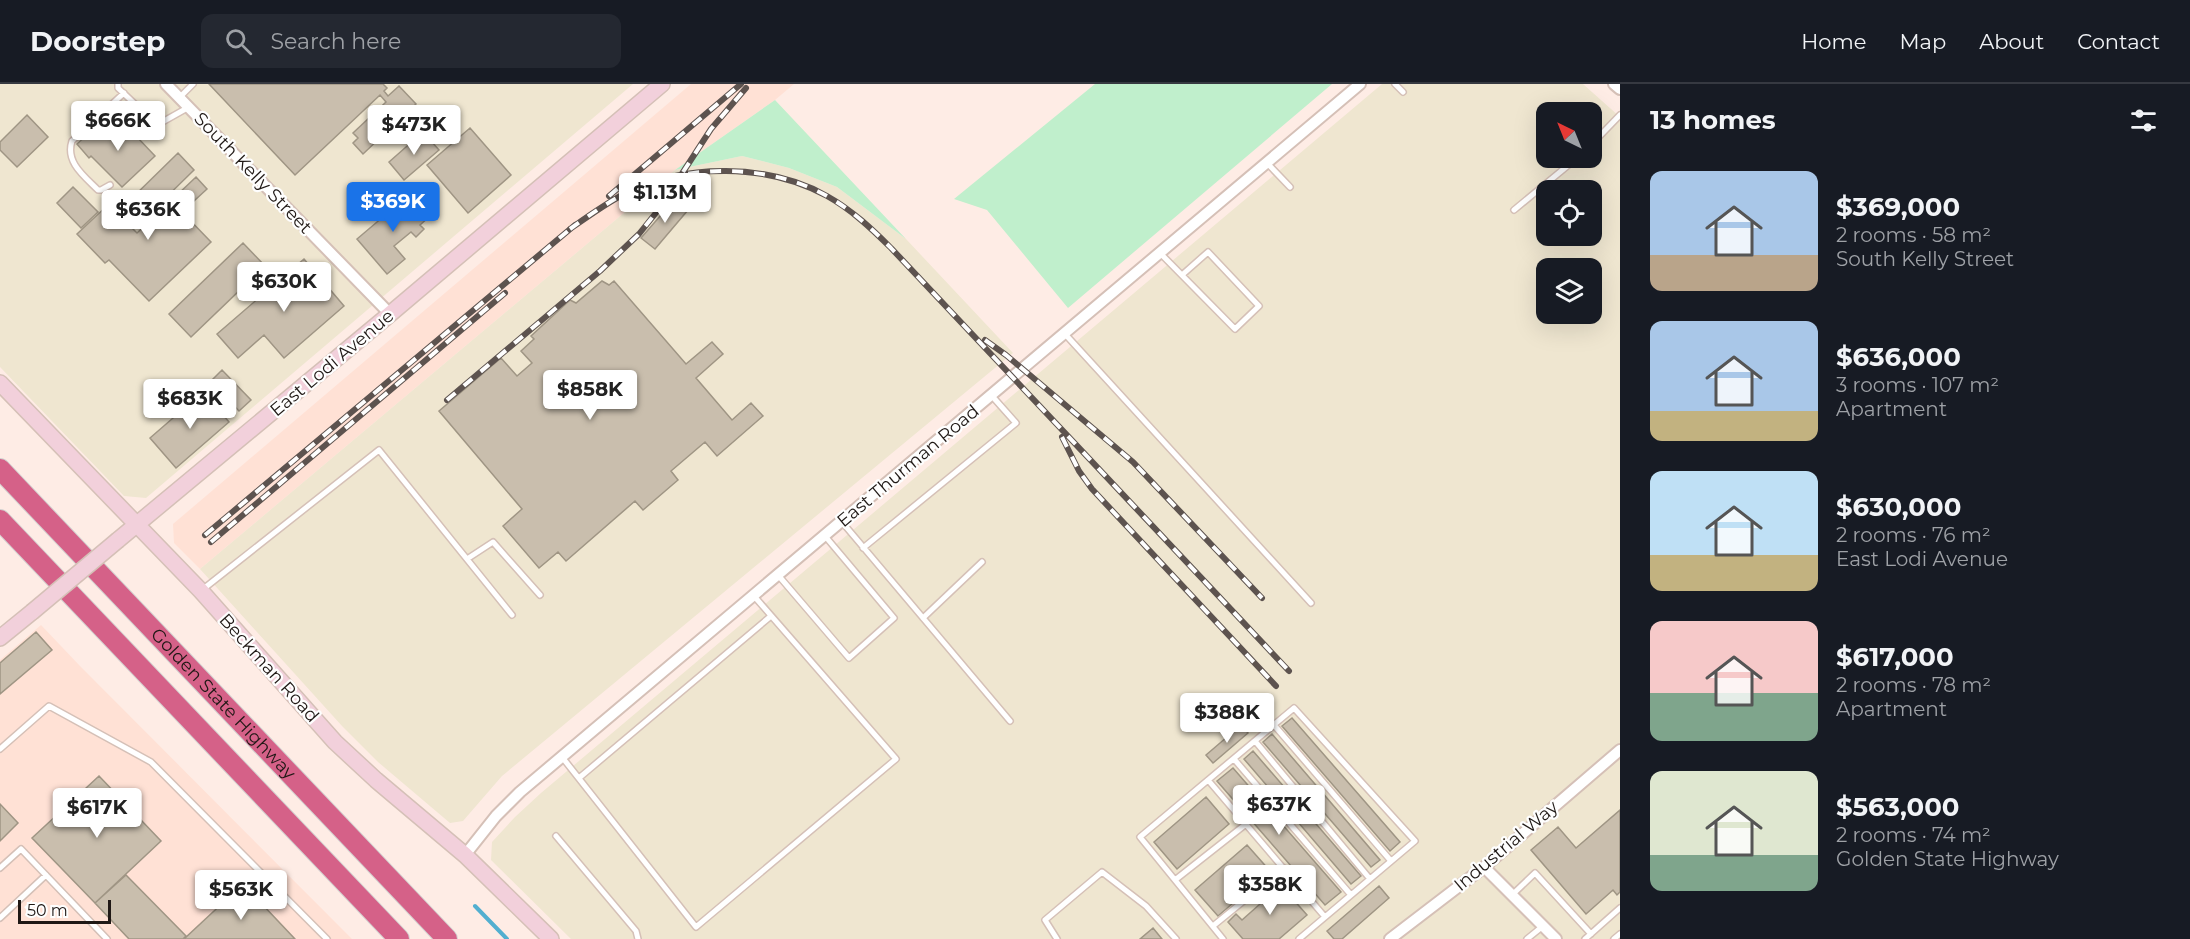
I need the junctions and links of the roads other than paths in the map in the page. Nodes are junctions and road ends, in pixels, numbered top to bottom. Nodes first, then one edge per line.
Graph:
1 (117, 84) edge
2 (166, 84) edge
3 (193, 84) edge
4 (662, 84) edge
5 (1360, 84) edge
6 (1395, 84) edge
7 (1614, 84) edge
8 (1620, 89) edge
9 (1403, 92) dead end
10 (124, 93) junction
11 (180, 97) junction
12 (189, 107) junction
13 (1620, 115) edge
14 (1602, 134) edge
15 (1267, 163) junction
16 (1565, 168) edge
17 (110, 185) dead end
18 (1290, 187) dead end
19 (1514, 210) dead end
20 (1160, 254) junction
21 (1182, 275) junction
22 (390, 314) junction
23 (1065, 334) junction
24 (0, 383) edge
25 (992, 396) junction
26 (0, 469) edge
27 (0, 520) edge
28 (842, 522) junction
29 (136, 525) junction
30 (825, 536) junction
31 (863, 548) junction
32 (467, 559) junction
33 (982, 562) dead end
34 (778, 575) junction
35 (201, 591) junction
36 (540, 595) dead end
37 (754, 596) junction
38 (1311, 603) dead end
39 (512, 615) dead end
40 (771, 616) junction
41 (922, 618) junction
42 (0, 638) edge
43 (1010, 721) dead end
44 (1274, 725) junction
45 (1255, 741) junction
46 (0, 749) edge
47 (1620, 750) edge
48 (562, 757) junction
49 (1234, 759) junction
50 (579, 778) junction
51 (1208, 780) junction
52 (1246, 824) junction
53 (556, 836) dead end
54 (465, 855) junction
55 (1391, 861) junction
56 (1484, 867) junction
57 (0, 868) edge
58 (1284, 868) junction
59 (46, 875) junction
60 (1370, 879) junction
61 (1175, 880) junction
62 (1512, 894) junction
63 (1351, 895) junction
64 (1620, 908) edge
65 (1325, 916) junction
66 (0, 918) edge
67 (1213, 926) junction
68 (1543, 926) junction
69 (1591, 934) junction
70 (1620, 934) edge
71 (107, 939) edge
72 (327, 939) edge
73 (399, 939) edge
74 (447, 939) edge
75 (551, 939) edge
76 (638, 939) edge
77 (1057, 939) edge
78 (1176, 939) edge
79 (1223, 939) edge
80 (1299, 939) edge
81 (1390, 939) edge
82 (1527, 939) edge
83 (1556, 939) edge
84 (1585, 939) edge
85 (1614, 939) edge

1 - 10 lane
2 - 11 street, South Kelly Street
3 - 11 lane
4 - 22 street, East Lodi Avenue
5 - 15 street, East Thurman Road
6 - 9 lane
7 - 8 street
10 - 12 lane
10 - 17 lane
11 - 12 street, South Kelly Street
12 - 22 street, South Kelly Street
13 - 14 lane
15 - 18 lane
15 - 20 street, East Thurman Road
16 - 19 lane
20 - 21 lane
20 - 23 street, East Thurman Road
21 - 21 lane
22 - 29 street, East Lodi Avenue
23 - 25 street, East Thurman Road
23 - 38 lane
24 - 29 street, Beckman Road
25 - 28 street, East Thurman Road
25 - 31 lane
26 - 74 highway, Golden State Highway
27 - 73 highway, Golden State Highway
28 - 30 street, East Thurman Road
28 - 31 lane
29 - 35 street, Beckman Road
29 - 42 street, East Lodi Avenue, bridge
30 - 34 street, East Thurman Road
30 - 34 lane
31 - 41 lane
32 - 35 lane
32 - 36 lane
32 - 39 lane
33 - 41 lane
34 - 37 street, East Thurman Road
35 - 54 street, Beckman Road
37 - 40 lane
37 - 48 street, East Thurman Road
40 - 50 lane
40 - 50 lane
41 - 43 lane
44 - 45 lane
44 - 55 lane
44 - 55 lane
45 - 49 lane
45 - 60 lane
46 - 72 lane
47 - 56 street, Industrial Way
48 - 50 lane
48 - 54 street, East Thurman Road
49 - 51 lane
49 - 63 lane
51 - 52 lane
51 - 61 lane
52 - 58 lane
52 - 61 lane
53 - 76 lane
54 - 75 street, Beckman Road
55 - 60 lane
56 - 62 street
56 - 81 street, Industrial Way
57 - 59 lane
58 - 65 lane
58 - 67 lane
59 - 66 lane
59 - 71 lane
60 - 63 lane
61 - 67 lane
62 - 68 street
62 - 69 lane
63 - 65 lane
64 - 69 lane
65 - 80 lane
67 - 79 lane
68 - 82 lane
68 - 83 street
69 - 84 lane
70 - 85 lane
77 - 78 lane

